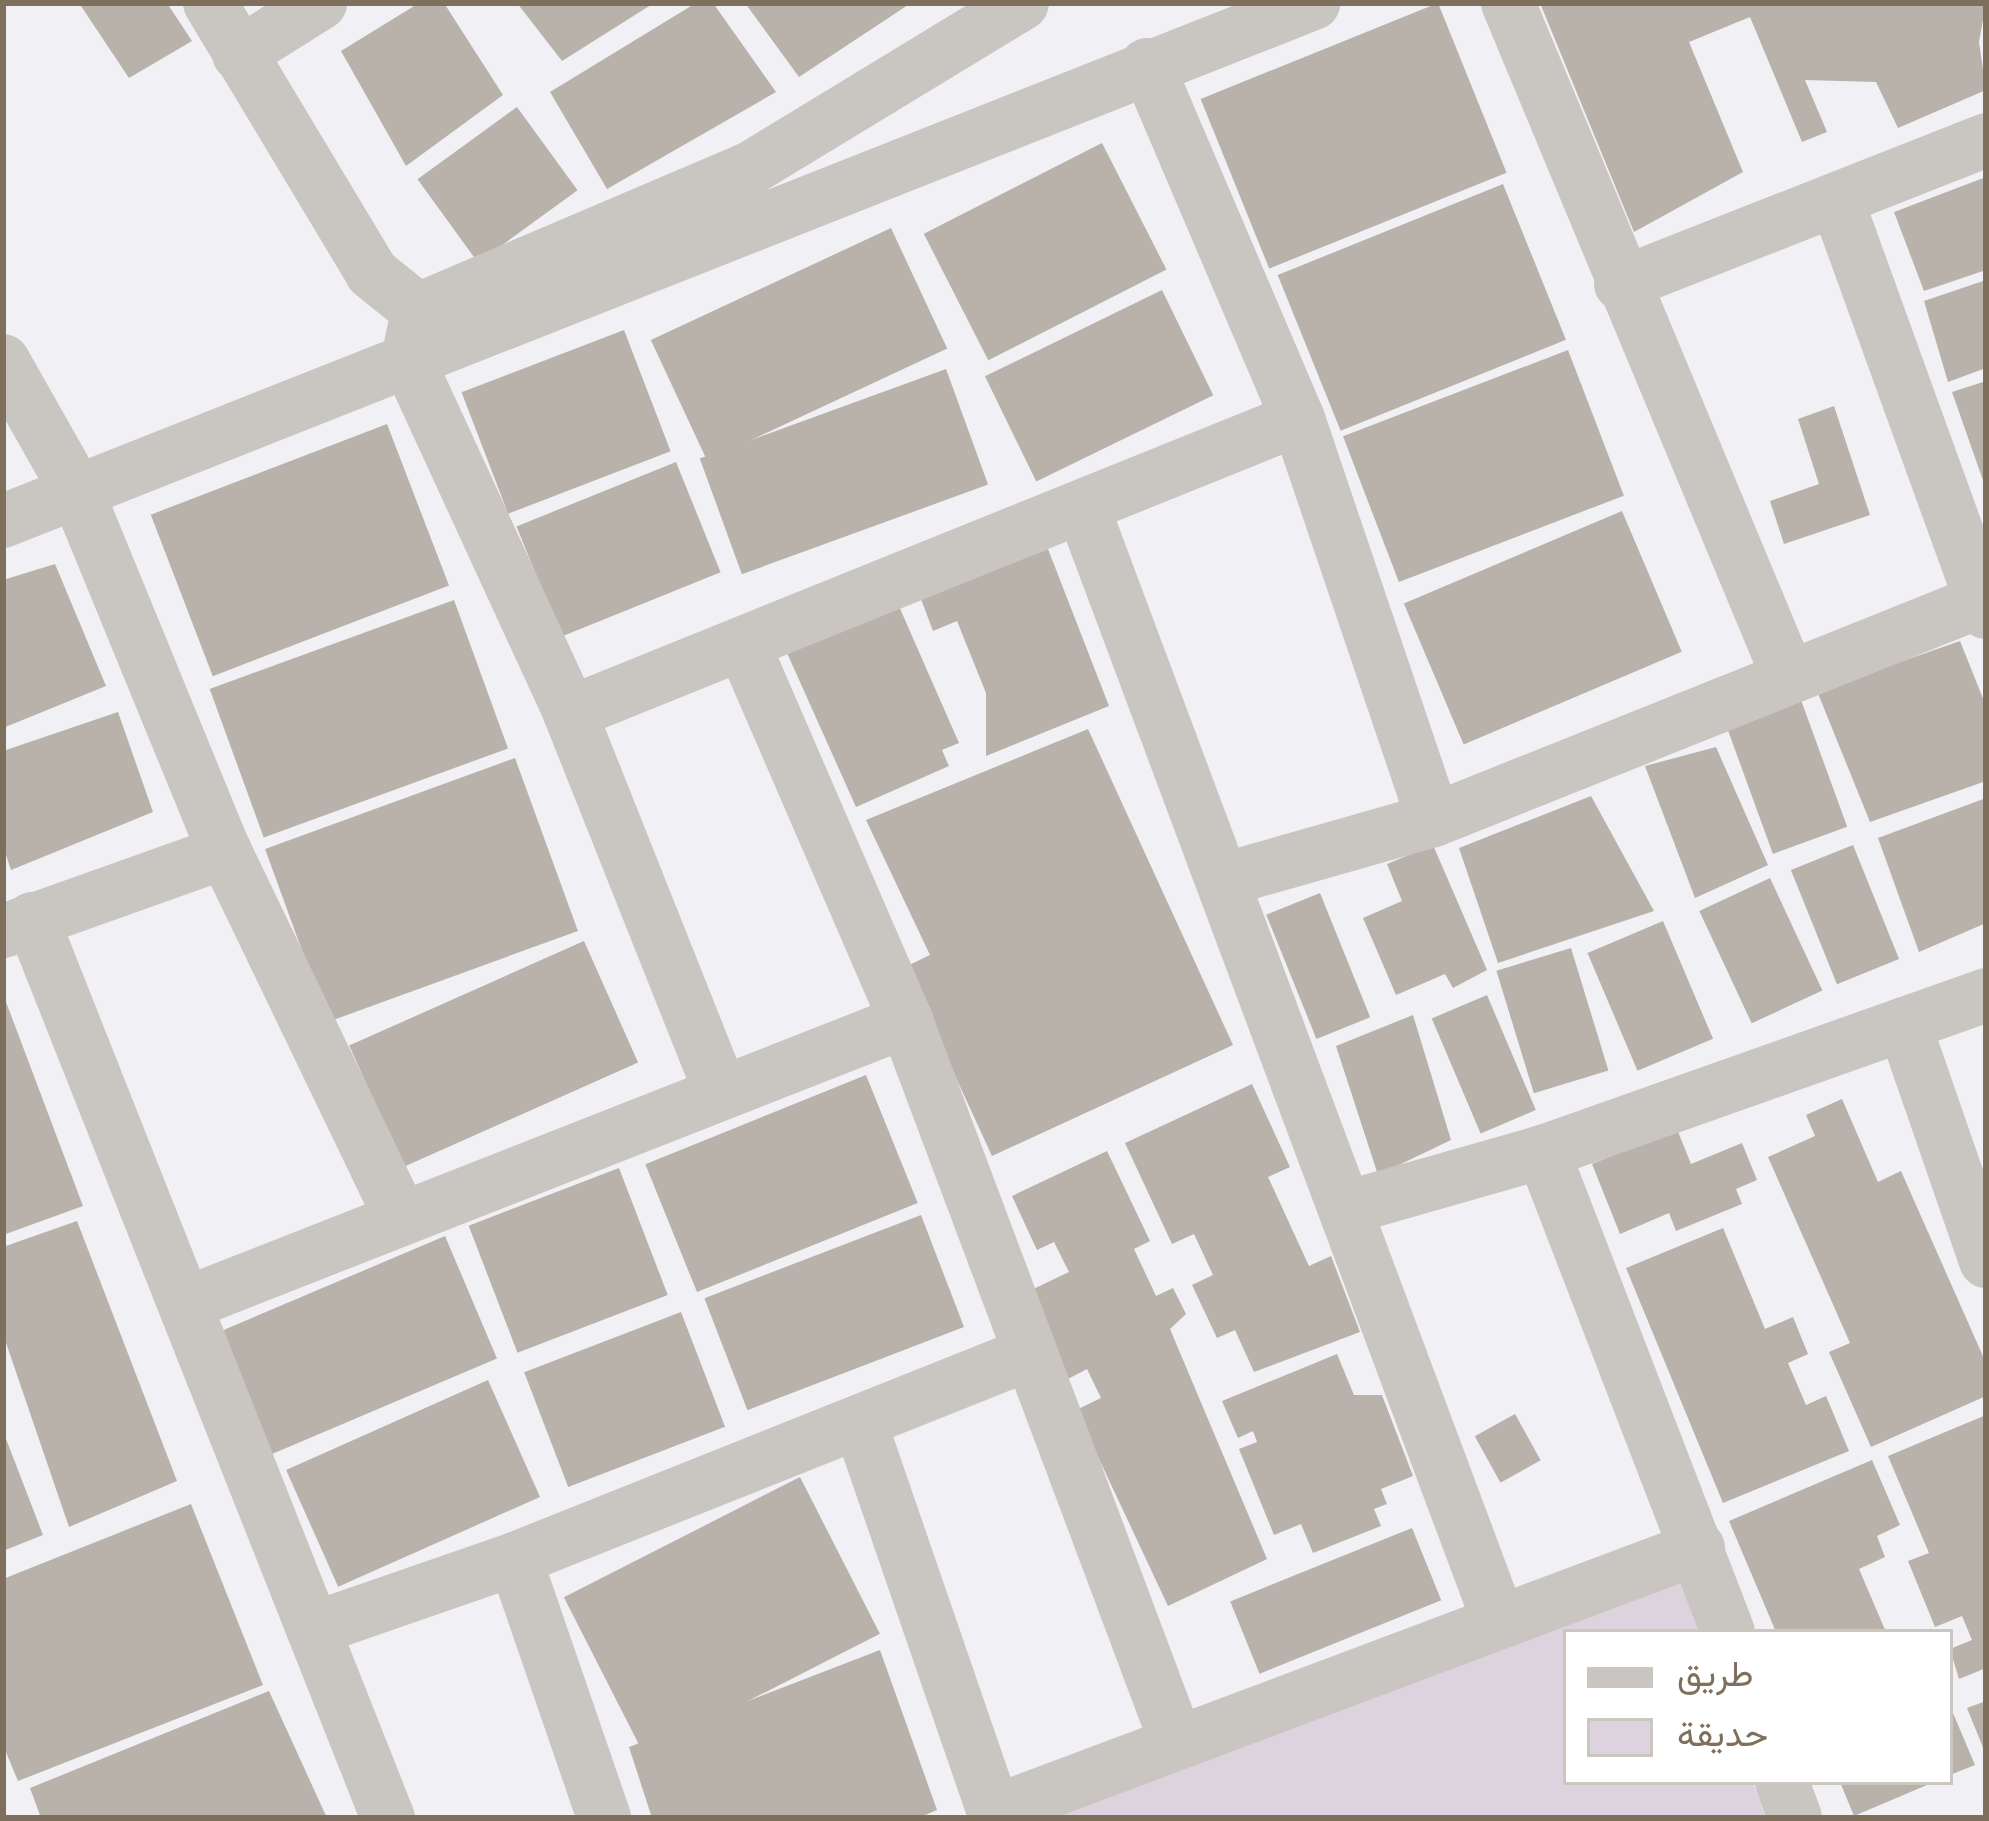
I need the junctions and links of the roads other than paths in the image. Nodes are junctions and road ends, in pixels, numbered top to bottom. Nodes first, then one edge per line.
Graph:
1 (210, 3) edge
2 (320, 3) edge
3 (1022, 3) edge
4 (1313, 3) edge
5 (1508, 3) edge
6 (239, 54) junction
7 (1147, 65) junction
8 (1986, 140) edge
9 (1838, 204) junction
10 (1622, 284) junction
11 (413, 335) junction
12 (3, 361) edge
13 (1298, 419) junction
14 (77, 491) junction
15 (1084, 511) junction
16 (3, 521) edge
17 (1984, 606) edge
18 (743, 644) junction
19 (1789, 678) junction
20 (570, 713) junction
21 (1433, 820) junction
22 (225, 852) junction
23 (1223, 880) junction
24 (18, 925) edge
25 (1986, 995) edge
26 (906, 1021) junction
27 (1904, 1024) junction
28 (721, 1093) junction
29 (1543, 1152) junction
30 (1346, 1208) junction
31 (401, 1218) junction
32 (1986, 1261) edge
33 (184, 1304) junction
34 (1026, 1354) junction
35 (861, 1426) junction
36 (1698, 1548) junction
37 (515, 1559) junction
38 (1498, 1619) junction
39 (313, 1629) junction
40 (1727, 1629) edge
41 (1176, 1741) junction
42 (1783, 1785) edge
43 (995, 1815) edge
44 (388, 1818) edge
45 (604, 1818) edge
46 (1795, 1818) edge

1 - 6 street
2 - 6 street
3 - 11 street
4 - 7 street
5 - 10 street
6 - 11 street
7 - 11 street
7 - 13 street
8 - 9 street
9 - 10 street
9 - 17 street
10 - 19 street
11 - 14 street
11 - 20 street
12 - 14 street
13 - 15 street
13 - 21 street
14 - 16 street
14 - 22 street
15 - 18 street
15 - 23 street
17 - 19 street
18 - 20 street
18 - 26 street
19 - 21 street
20 - 28 street
21 - 23 street
22 - 24 street
22 - 31 street
23 - 30 street
24 - 33 street
25 - 27 street
26 - 28 street
26 - 34 street
27 - 29 street
27 - 32 street
28 - 31 street
29 - 30 street
29 - 36 street
30 - 38 street
31 - 33 street
33 - 39 street
34 - 35 street
34 - 41 street
35 - 37 street
35 - 43 street
36 - 38 street
36 - 40 street
37 - 39 street
37 - 45 street
38 - 41 street
39 - 44 street
41 - 43 street
42 - 46 street

